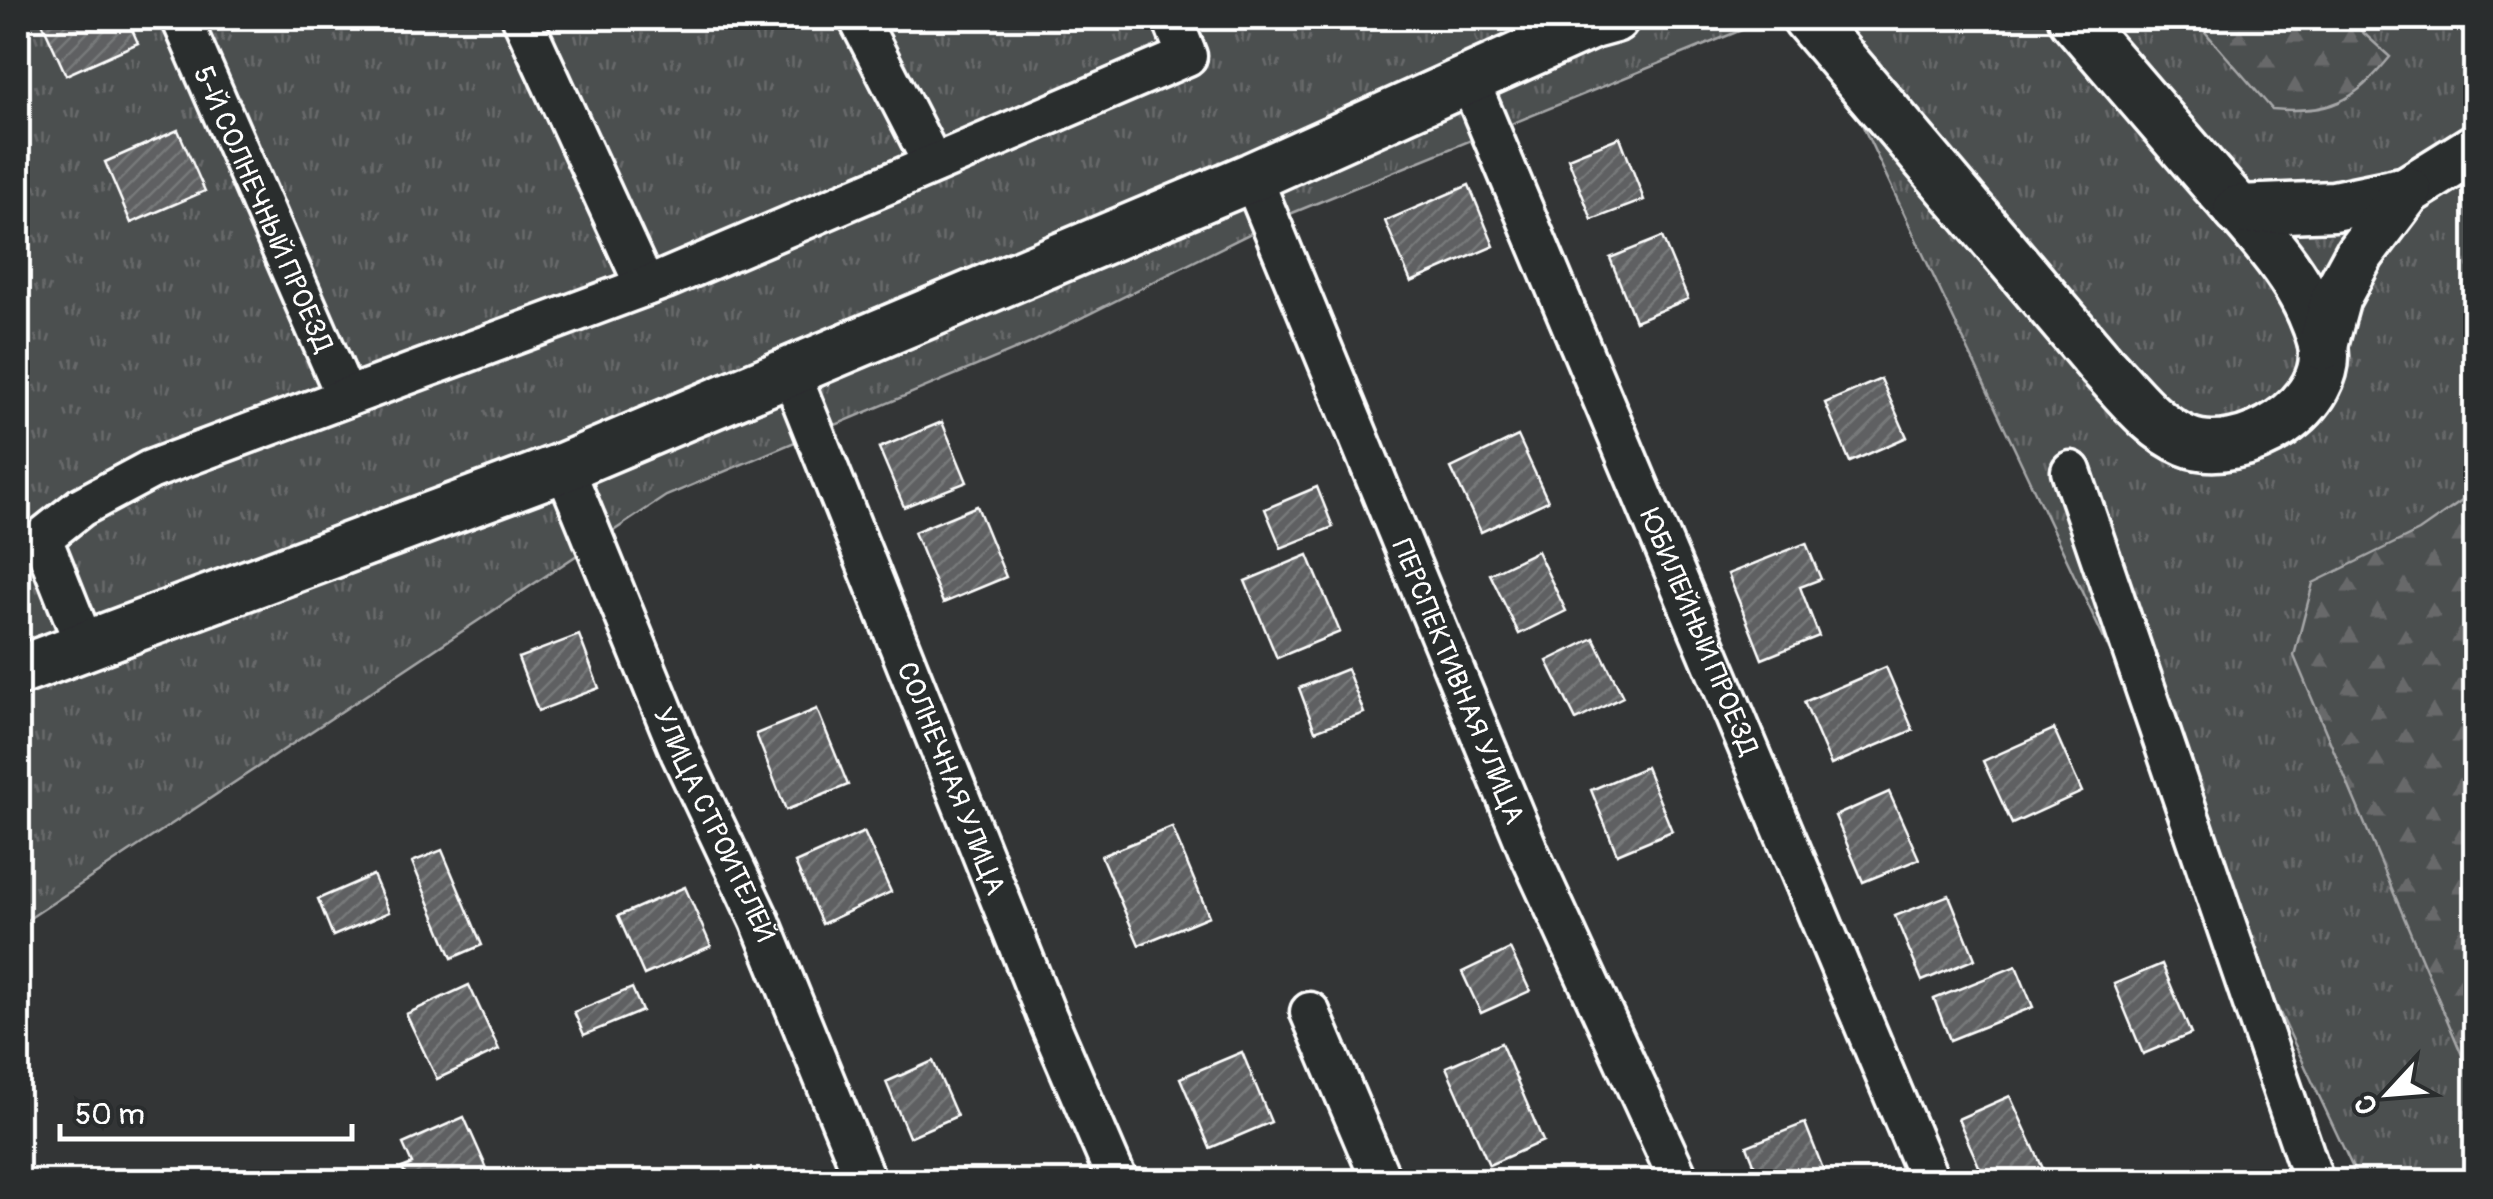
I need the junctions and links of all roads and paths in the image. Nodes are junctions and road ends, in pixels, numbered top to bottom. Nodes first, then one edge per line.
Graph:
1 (181, 18) edge
2 (522, 18) edge
3 (858, 18) edge
4 (1172, 18) edge
5 (1766, 18) edge
6 (2073, 18) edge
7 (1601, 20) edge
8 (1822, 34) edge
9 (1470, 80) junction
10 (2476, 148) edge
11 (933, 164) junction
12 (1252, 177) junction
13 (2407, 191) junction
14 (2238, 210) junction
15 (645, 286) junction
16 (2323, 345) junction
17 (790, 374) junction
18 (346, 397) junction
19 (564, 467) junction
20 (2070, 471) dead end
21 (85, 646) junction
22 (18, 671) edge
23 (1310, 1012) dead end
24 (866, 1182) edge
25 (1118, 1182) edge
26 (1382, 1182) edge
27 (1680, 1182) edge
28 (1930, 1182) edge
29 (2314, 1182) edge

1 - 18 lane, 5-Й СОЛНЕЧНЫЙ ПРОЕЗД
2 - 15 lane
3 - 11 lane
4 - 11 lane
5 - 8 main road
6 - 14 main road
7 - 9 main road
8 - 16 main road
9 - 12 main road
9 - 28 lane, ЮБИЛЕЙНЫЙ ПРОЕЗД
10 - 13 main road
11 - 15 lane
12 - 17 main road
12 - 27 lane, ПЕРСПЕКТИВНАЯ УЛИЦА
13 - 14 main road
13 - 16 main road
14 - 16 main road
15 - 18 lane
17 - 19 main road
17 - 25 lane, СОЛНЕЧНАЯ УЛИЦА
18 - 21 lane
19 - 21 main road
19 - 24 lane, УЛИЦА СТРОИТЕЛЕЙ
20 - 29 lane
21 - 22 main road
23 - 26 lane

